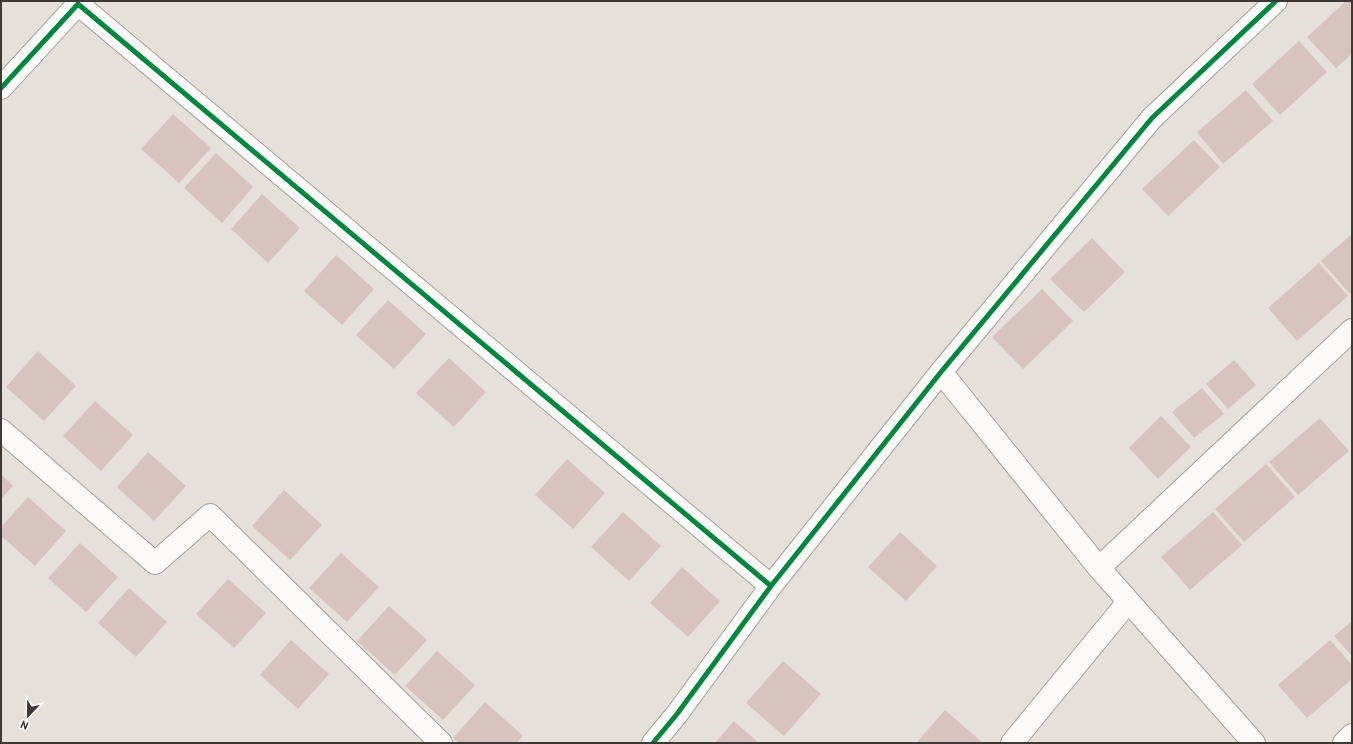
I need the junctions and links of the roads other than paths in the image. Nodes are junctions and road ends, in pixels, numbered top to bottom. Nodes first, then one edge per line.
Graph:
1 (1276, 1) edge
2 (1, 88) edge
3 (1352, 330) edge
4 (941, 372) junction
5 (1, 430) edge
6 (1098, 568) junction
7 (771, 586) junction
8 (1128, 602) junction
9 (1352, 736) edge
10 (441, 743) edge
11 (653, 743) edge
12 (1012, 743) edge
13 (1254, 743) edge
14 (1344, 743) edge

1 - 4 street
2 - 7 street
3 - 6 street
4 - 6 street
4 - 7 street
5 - 10 street
6 - 8 street
7 - 11 street
8 - 12 street
8 - 13 street
9 - 14 street

